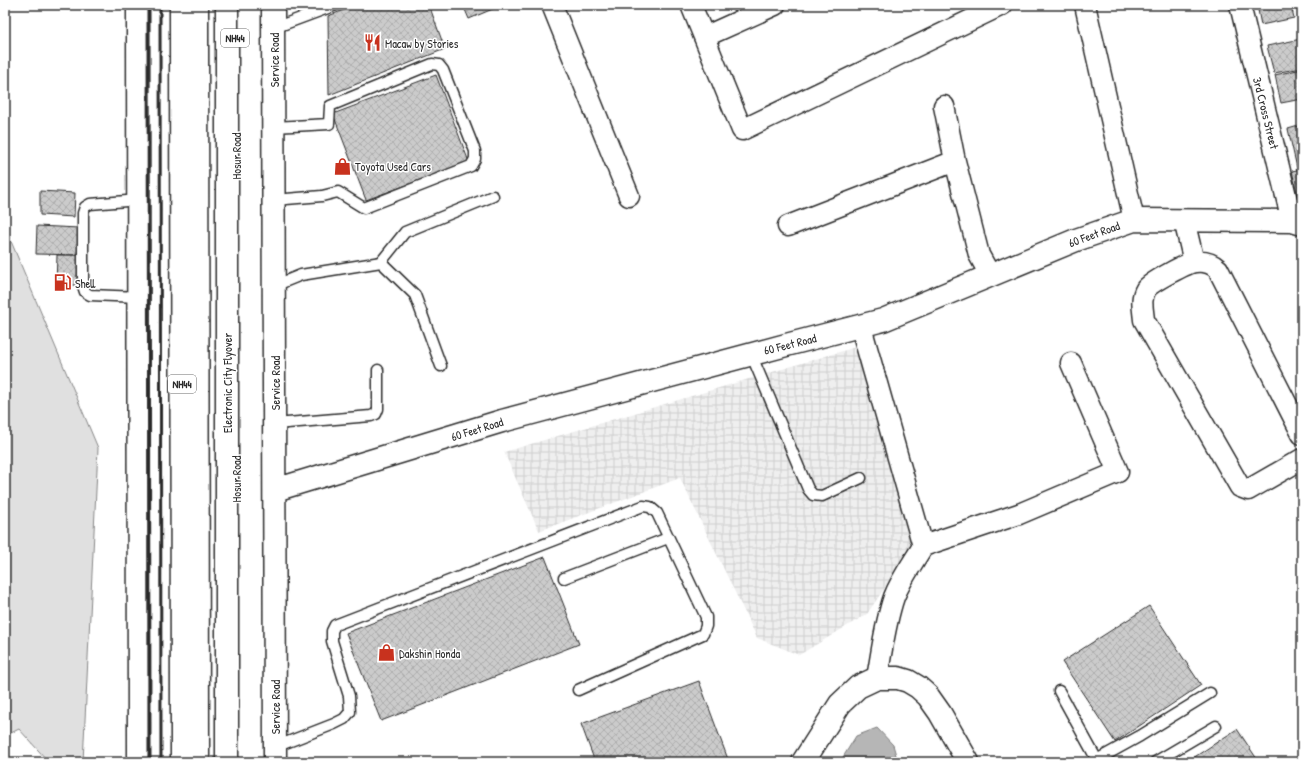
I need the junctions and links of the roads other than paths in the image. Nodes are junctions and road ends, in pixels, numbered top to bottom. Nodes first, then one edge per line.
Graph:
1 (138, 5) edge
2 (182, 5) edge
3 (197, 5) edge
4 (227, 5) edge
5 (235, 5) edge
6 (273, 5) edge
7 (336, 5) edge
8 (552, 5) edge
9 (691, 5) edge
10 (775, 5) edge
11 (1002, 5) edge
12 (1085, 5) edge
13 (1240, 5) edge
14 (274, 28) junction
15 (704, 37) junction
16 (944, 106) dead end
17 (274, 127) junction
18 (955, 161) junction
19 (493, 196) dead end
20 (630, 196) dead end
21 (139, 200) junction
22 (274, 200) junction
23 (1134, 220) junction
24 (1184, 220) junction
25 (1297, 223) edge
26 (788, 226) dead end
27 (381, 262) junction
28 (1194, 262) junction
29 (990, 275) junction
30 (274, 286) junction
31 (139, 297) junction
32 (861, 327) junction
33 (751, 354) junction
34 (1071, 363) dead end
35 (441, 366) dead end
36 (378, 370) dead end
37 (275, 424) junction
38 (1302, 434) edge
39 (1302, 459) edge
40 (861, 478) dead end
41 (275, 490) junction
42 (668, 538) junction
43 (923, 546) junction
44 (564, 578) dead end
45 (877, 678) junction
46 (578, 690) dead end
47 (1059, 691) dead end
48 (1210, 693) dead end
49 (1216, 726) dead end
50 (275, 755) edge
51 (1095, 761) edge
52 (140, 762) edge
53 (182, 762) edge
54 (198, 762) edge
55 (226, 762) edge
56 (237, 762) edge
57 (803, 762) edge
58 (968, 762) edge
59 (1155, 762) edge

1 - 21 main road
2 - 53 main road, NH44
3 - 54 main road
4 - 55 main road, Electronic City Flyover
5 - 56 main road, Hosur Road / NH44
6 - 14 main road, Service Road
7 - 14 lane
8 - 20 street
9 - 15 street
10 - 15 street
11 - 15 street
12 - 23 street
13 - 25 street, 3rd Cross Street
14 - 17 main road, Service Road
16 - 18 street
17 - 22 main road, Service Road
17 - 22 lane
18 - 26 street
18 - 29 street
19 - 27 lane
21 - 31 main road
21 - 31 lane
22 - 30 main road, Service Road
23 - 24 main road, 60 Feet Road
23 - 29 main road, 60 Feet Road
24 - 25 main road, 60 Feet Road
24 - 28 street
27 - 30 lane
27 - 35 lane
28 - 38 street
28 - 39 street
29 - 32 main road, 60 Feet Road
30 - 37 main road, Service Road
31 - 52 main road
32 - 33 main road, 60 Feet Road
32 - 43 street
33 - 40 lane
33 - 41 main road, 60 Feet Road
34 - 43 street
36 - 37 lane
37 - 41 main road, Service Road
41 - 50 main road, Service Road
42 - 44 lane
42 - 46 lane
42 - 50 lane
43 - 45 street
45 - 57 main road
45 - 58 main road
47 - 51 lane
48 - 51 lane
49 - 59 lane

